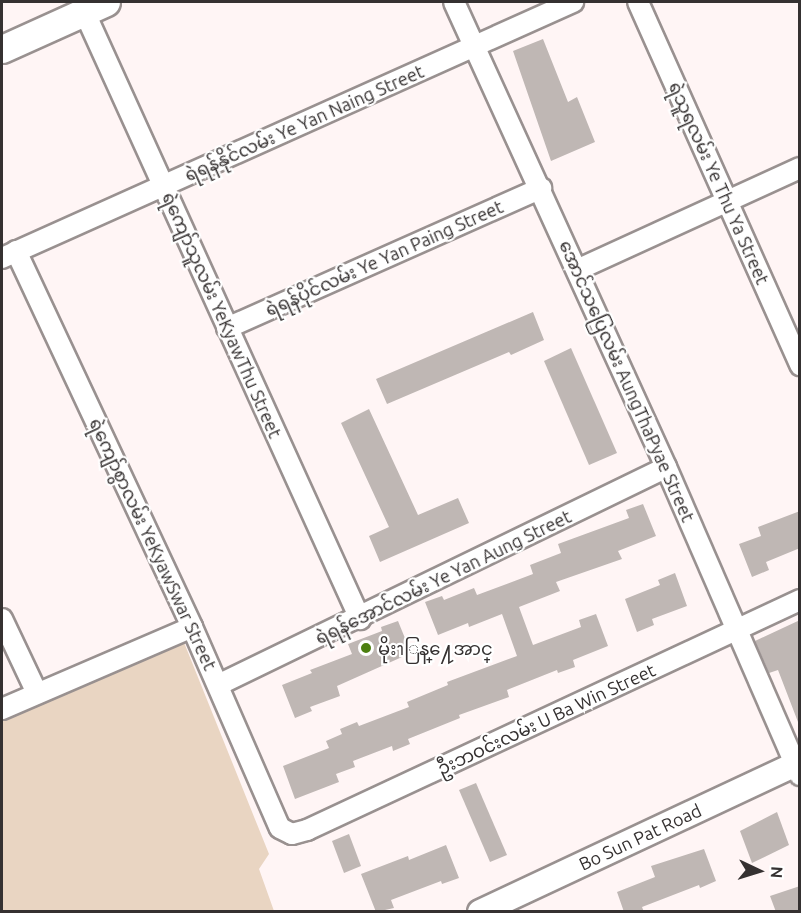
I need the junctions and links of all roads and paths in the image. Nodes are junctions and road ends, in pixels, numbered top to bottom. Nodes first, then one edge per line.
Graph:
1 (454, 2) edge
2 (573, 2) edge
3 (638, 2) edge
4 (95, 6) edge
5 (474, 46) junction
6 (2, 49) edge
7 (800, 168) edge
8 (163, 186) junction
9 (541, 188) junction
10 (727, 202) junction
11 (9, 255) edge
12 (577, 270) junction
13 (227, 328) junction
14 (800, 365) edge
15 (666, 467) junction
16 (800, 600) edge
17 (2, 619) edge
18 (360, 619) junction
19 (192, 627) junction
20 (736, 630) junction
21 (218, 685) junction
22 (37, 693) junction
23 (2, 709) edge
24 (798, 767) edge
25 (291, 834) joint
26 (492, 909) edge

1 - 5 street, အောင်သပြေလမ်း AungThaPyae Street
2 - 5 street, ရဲရန်နိုင်လမ်း Ye Yan Naing Street
3 - 10 street, ရဲသူရလမ်း Ye Thu Ya Street
4 - 6 main road
4 - 8 street, ရဲကျော်သူလမ်း YeKyawThu Street
5 - 8 street, ရဲရန်နိုင်လမ်း Ye Yan Naing Street
5 - 9 street, အောင်သပြေလမ်း AungThaPyae Street
7 - 10 street
8 - 11 street, ရဲရန်နိုင်လမ်း Ye Yan Naing Street
8 - 13 street, ရဲကျော်သူလမ်း YeKyawThu Street
9 - 12 street, အောင်သပြေလမ်း AungThaPyae Street
9 - 13 street, ရဲရန်ပိုင်လမ်း Ye Yan Paing Street
10 - 12 street
10 - 14 street, ရဲသူရလမ်း Ye Thu Ya Street
11 - 19 street, ရဲကျော်စွာလမ်း YeKyawSwar Street
12 - 15 street, အောင်သပြေလမ်း AungThaPyae Street
13 - 18 street, ရဲကျော်သူလမ်း YeKyawThu Street
15 - 18 street, ရဲရန်အောင်လမ်း Ye Yan Aung Street
15 - 20 street, အောင်သပြေလမ်း AungThaPyae Street
16 - 20 street, ဦးဘဝင်းလမ်း U Ba Win Street
17 - 22 street
18 - 21 street, ရဲရန်အောင်လမ်း Ye Yan Aung Street
19 - 21 street, ရဲကျော်စွာလမ်း YeKyawSwar Street
19 - 22 street
20 - 24 street, အောင်သပြေလမ်း AungThaPyae Street
20 - 25 street, ဦးဘဝင်းလမ်း U Ba Win Street
21 - 25 street, ရဲကျော်စွာလမ်း YeKyawSwar Street
22 - 23 street
24 - 26 street, Bo Sun Pat Road

